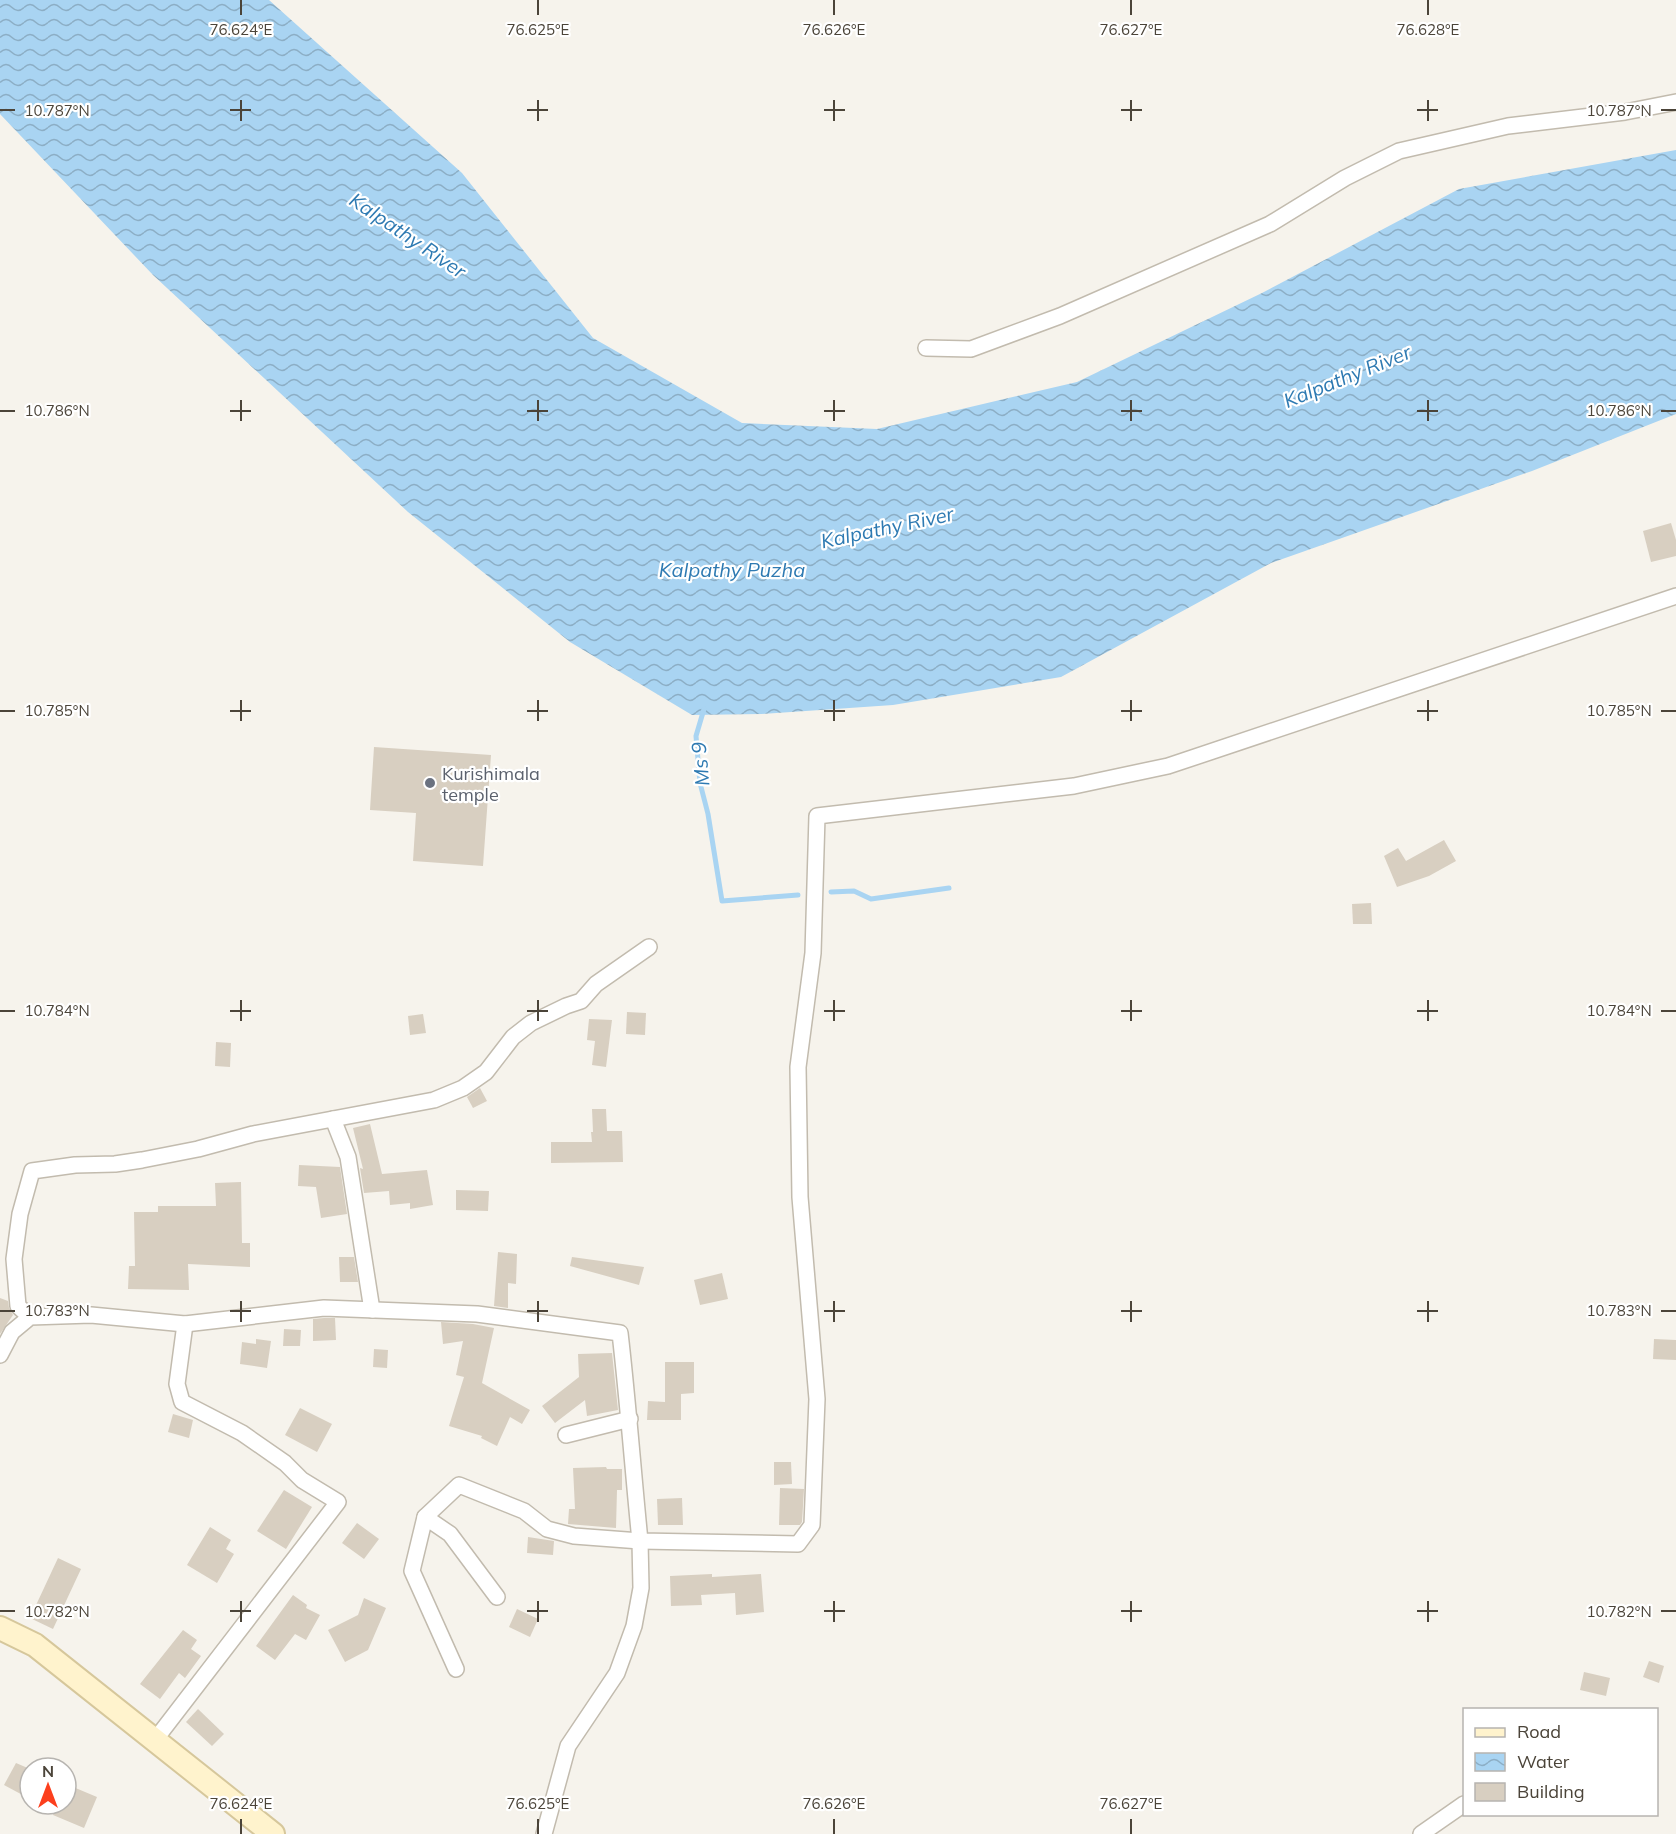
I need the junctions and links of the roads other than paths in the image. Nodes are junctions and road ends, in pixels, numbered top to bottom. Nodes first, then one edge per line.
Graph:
1 (1676, 102) edge
2 (926, 348) dead end
3 (1676, 596) edge
4 (649, 947) dead end
5 (333, 1119) junction
6 (372, 1310) junction
7 (30, 1317) junction
8 (185, 1324) junction
9 (0, 1355) edge
10 (630, 1419) junction
11 (566, 1435) dead end
12 (425, 1516) junction
13 (640, 1540) junction
14 (496, 1597) dead end
15 (0, 1628) edge
16 (456, 1669) dead end
17 (155, 1740) junction
18 (1463, 1805) edge
19 (273, 1834) edge
20 (544, 1834) edge
21 (1421, 1834) edge

1 - 2 street
3 - 13 street
4 - 5 street
5 - 6 street
5 - 7 street
6 - 8 street
6 - 10 street
7 - 8 street
7 - 9 street
8 - 17 street
10 - 11 street
10 - 13 street
12 - 13 street
12 - 14 street
12 - 16 street
13 - 20 street
15 - 17 main road
17 - 19 main road
18 - 21 street

